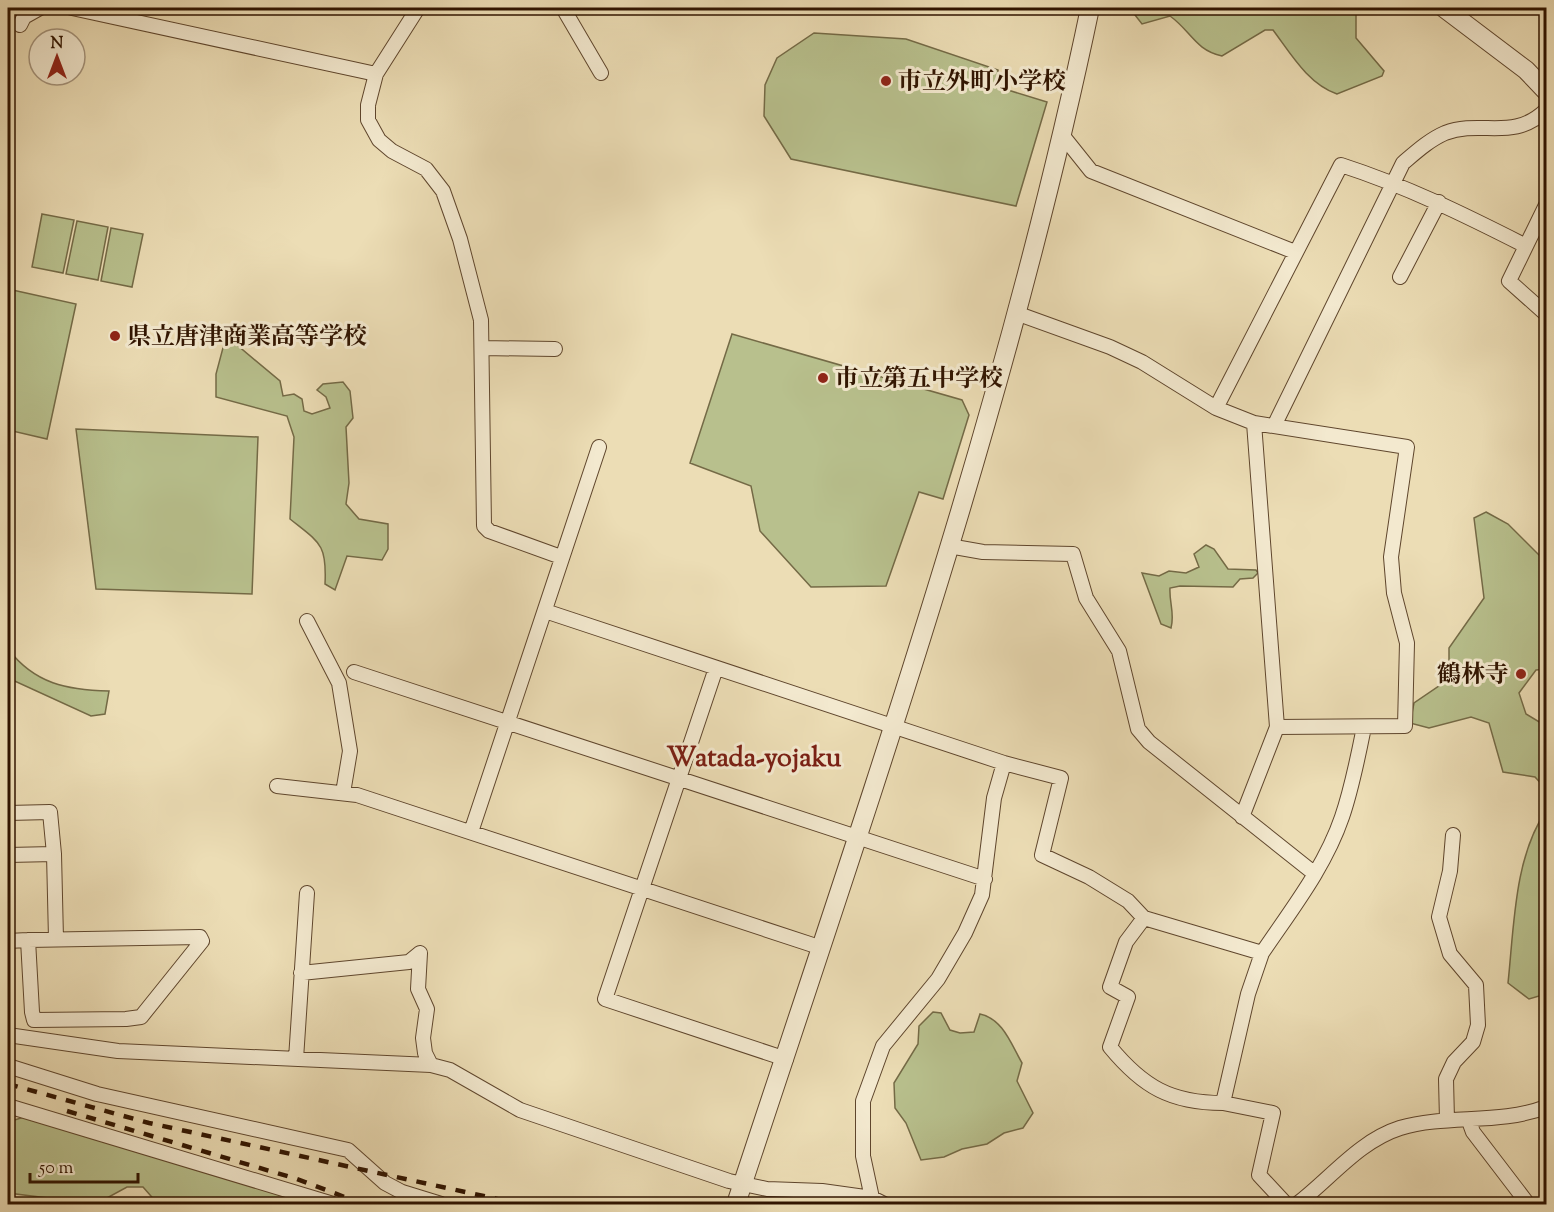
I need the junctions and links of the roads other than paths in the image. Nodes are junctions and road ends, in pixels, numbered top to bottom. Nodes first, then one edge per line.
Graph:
1 (40, 8) edge
2 (72, 8) edge
3 (418, 8) edge
4 (1090, 8) edge
5 (1444, 8) edge
6 (567, 9) edge
7 (20, 26) dead end
8 (601, 73) dead end
9 (376, 74) junction
10 (1546, 92) edge
11 (1546, 110) edge
12 (1063, 136) junction
13 (1395, 183) junction
14 (1439, 202) junction
15 (1546, 205) edge
16 (1526, 246) junction
17 (1295, 252) junction
18 (1400, 277) dead end
19 (1016, 313) junction
20 (1546, 314) edge
21 (482, 348) junction
22 (555, 348) dead end
23 (1216, 408) junction
24 (1254, 423) junction
25 (1274, 426) junction
26 (599, 447) dead end
27 (949, 546) junction
28 (561, 557) junction
29 (545, 611) junction
30 (307, 621) dead end
31 (716, 668) junction
32 (354, 672) dead end
33 (508, 722) junction
34 (894, 727) junction
35 (1277, 727) junction
36 (1364, 727) junction
37 (1004, 763) junction
38 (678, 780) junction
39 (277, 786) dead end
40 (343, 793) junction
41 (8, 813) edge
42 (1242, 817) junction
43 (471, 832) junction
44 (1453, 835) dead end
45 (859, 839) junction
46 (54, 854) junction
47 (8, 855) edge
48 (1315, 874) junction
49 (985, 879) junction
50 (642, 888) junction
51 (308, 893) dead end
52 (1144, 918) junction
53 (56, 939) junction
54 (8, 940) edge
55 (28, 940) junction
56 (822, 948) junction
57 (1262, 953) junction
58 (301, 973) junction
59 (8, 1035) edge
60 (296, 1059) junction
61 (786, 1059) junction
62 (431, 1065) junction
63 (8, 1066) edge
64 (1223, 1103) junction
65 (8, 1106) edge
66 (1546, 1107) edge
67 (1447, 1120) junction
68 (1469, 1121) junction
69 (743, 1184) junction
70 (878, 1201) edge
71 (333, 1204) edge
72 (441, 1204) edge
73 (736, 1204) edge
74 (1286, 1204) edge
75 (1297, 1204) edge
76 (1528, 1204) edge

1 - 7 street
2 - 9 street
3 - 9 street
4 - 12 street
5 - 10 street
6 - 8 street
9 - 21 street
11 - 13 street
12 - 17 street
12 - 19 street
13 - 14 street
13 - 17 street
13 - 25 street
14 - 16 street
14 - 18 street
15 - 16 street
16 - 20 street
17 - 23 street
19 - 23 street
19 - 27 street
21 - 22 street
21 - 28 street
23 - 24 street
24 - 25 street
24 - 35 street
25 - 36 street
26 - 28 street
27 - 34 street
27 - 42 street
28 - 29 street
29 - 31 street
29 - 33 street
30 - 40 street
31 - 34 street
31 - 38 street
32 - 33 street
33 - 38 street
33 - 43 street
34 - 37 street
34 - 45 street
35 - 36 street
35 - 42 street
36 - 48 street
37 - 49 street
37 - 52 street
38 - 45 street
38 - 50 street
39 - 40 street
40 - 43 street
41 - 46 street
42 - 48 street
43 - 50 street
44 - 67 street
45 - 49 street
45 - 56 street
46 - 47 street
46 - 53 street
48 - 57 street
49 - 70 street
50 - 56 street
50 - 61 street
51 - 58 street
52 - 57 street
52 - 64 street
53 - 55 street
53 - 55 street
54 - 55 street
56 - 61 street
57 - 64 street
58 - 60 street
58 - 62 street
59 - 60 street
60 - 62 street
61 - 69 street
62 - 69 street
63 - 72 street
64 - 74 street
65 - 71 street
66 - 68 street
67 - 68 street
67 - 75 street
68 - 76 street
69 - 70 street
69 - 73 street

